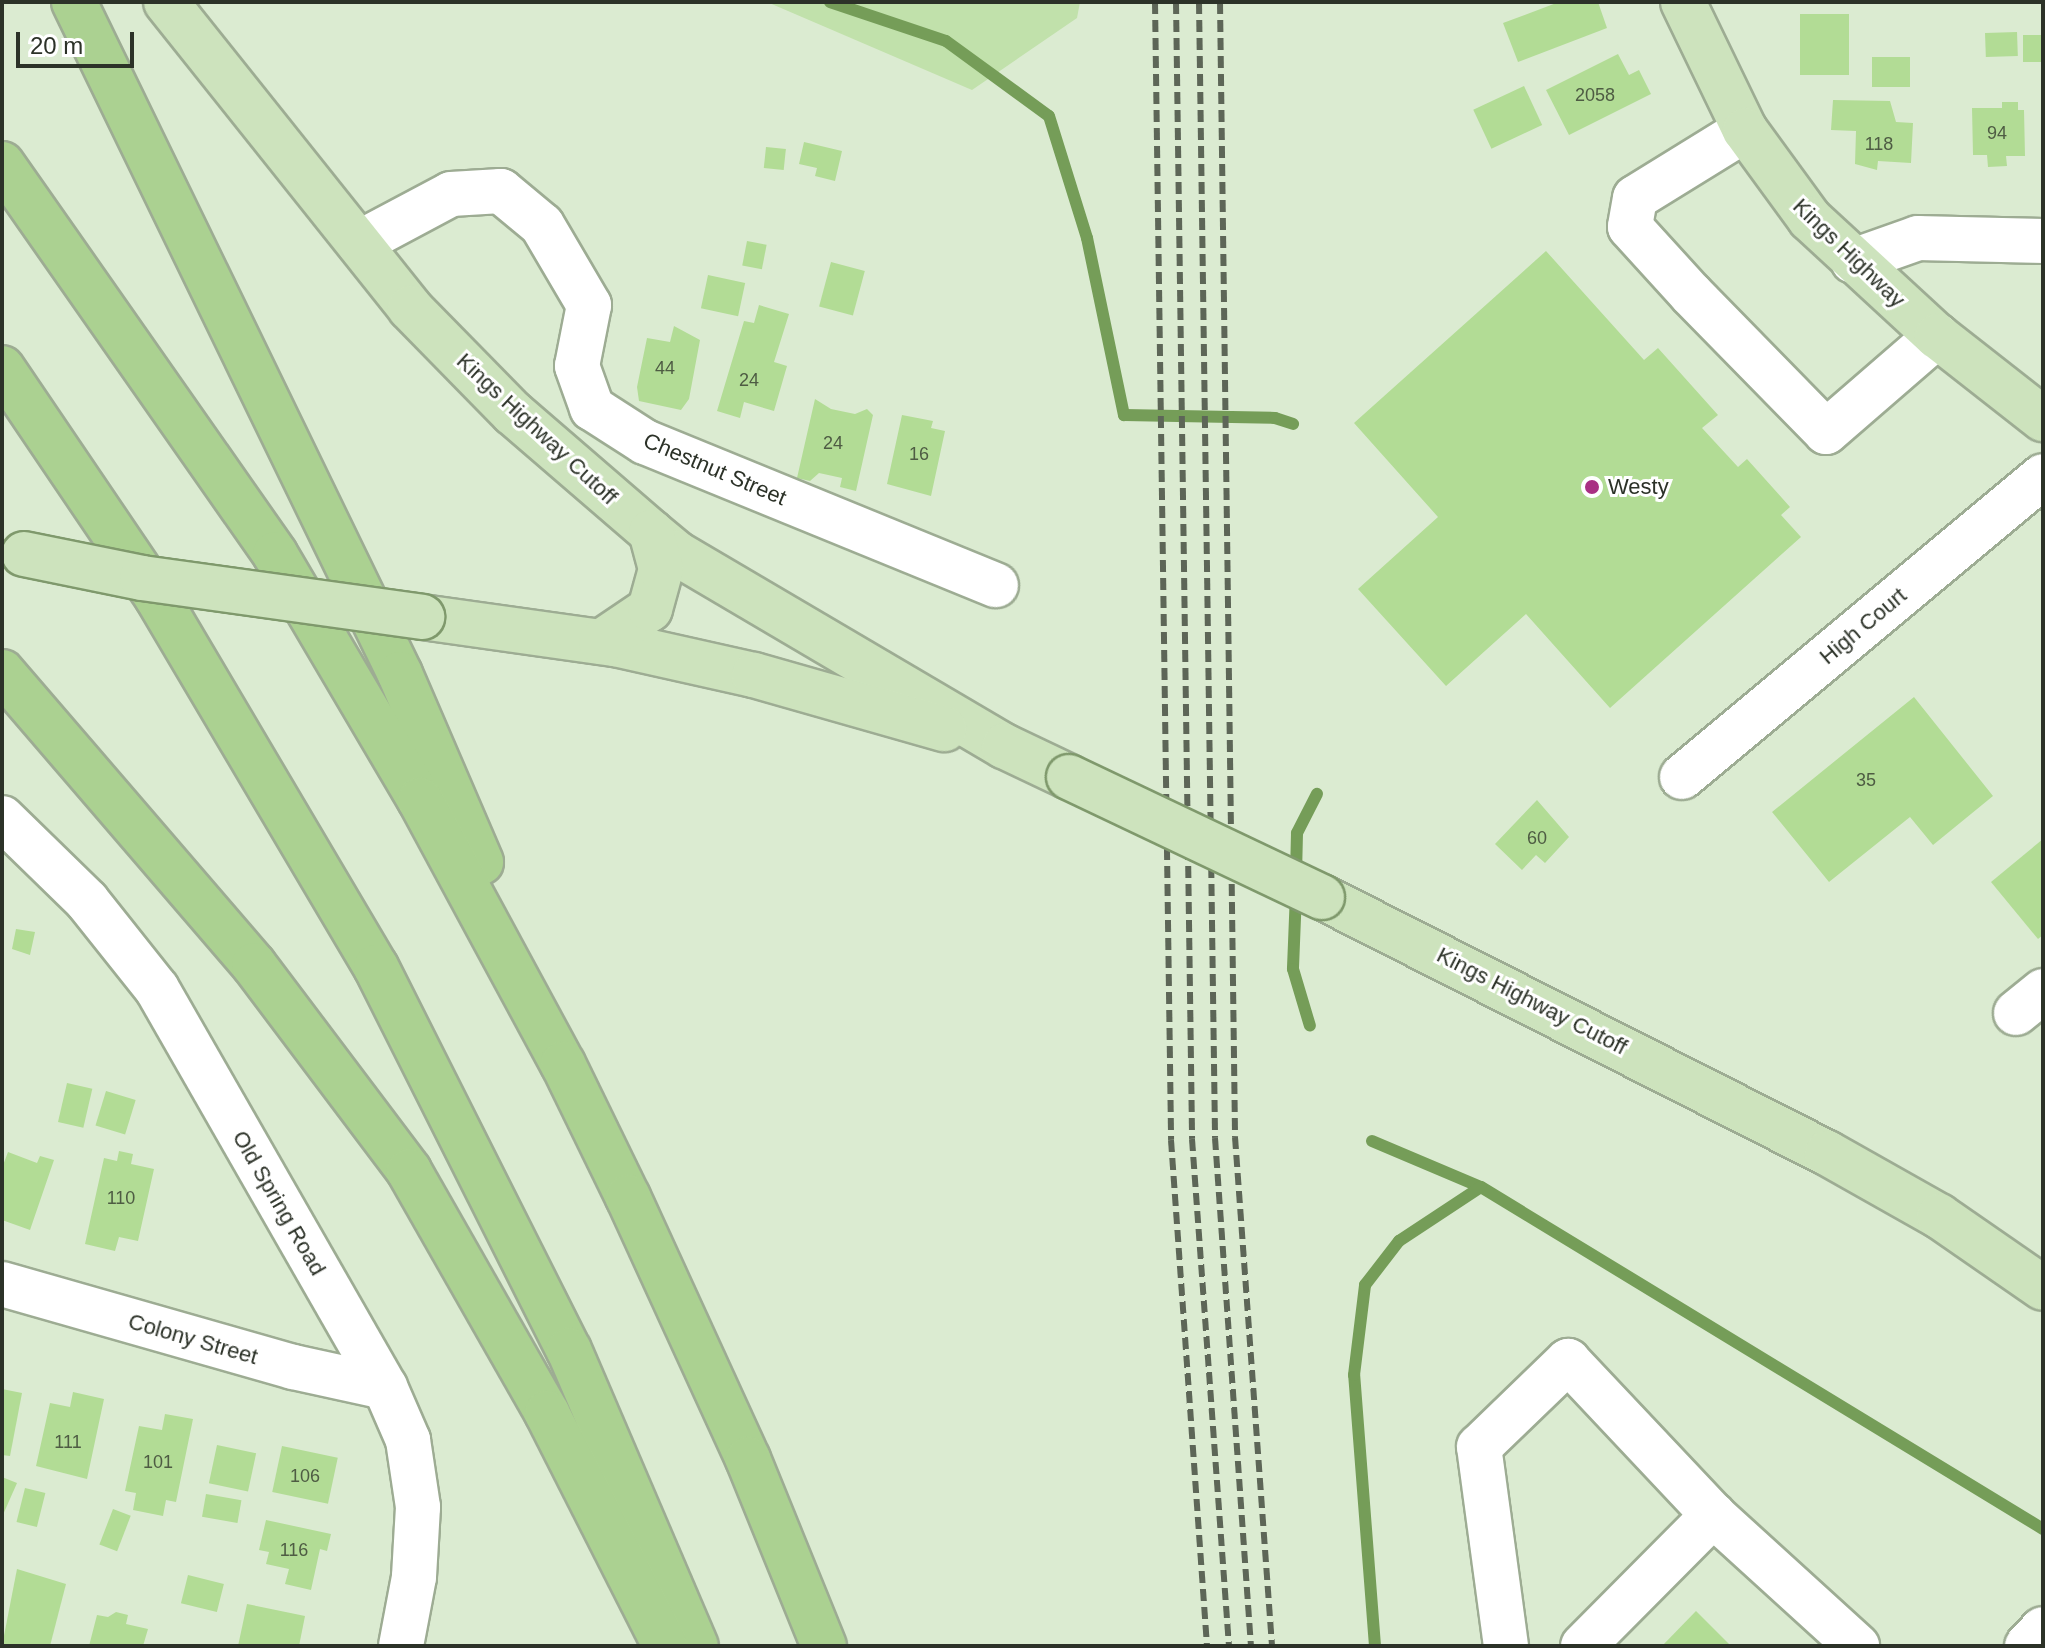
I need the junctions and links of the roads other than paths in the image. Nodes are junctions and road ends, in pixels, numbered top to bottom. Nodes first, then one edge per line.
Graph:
1 (74, 2) edge
2 (166, 2) edge
3 (1683, 2) edge
4 (1745, 130) junction
5 (2, 164) edge
6 (2043, 241) edge
7 (359, 243) junction
8 (1853, 261) junction
9 (1937, 336) junction
10 (2, 368) edge
11 (2043, 419) edge
12 (2043, 476) edge
13 (651, 532) junction
14 (13, 550) edge
15 (996, 585) dead end
16 (601, 642) junction
17 (2, 672) edge
18 (1004, 746) junction
19 (1682, 777) dead end
20 (2, 818) edge
21 (563, 1064) junction
22 (2, 1284) edge
23 (2043, 1288) edge
24 (385, 1387) junction
25 (1713, 1515) junction
26 (2043, 1629) edge
27 (401, 1646) edge
28 (665, 1646) edge
29 (696, 1646) edge
30 (824, 1646) edge
31 (1506, 1646) edge
32 (1583, 1646) edge
33 (1857, 1646) edge
34 (2027, 1646) edge

1 - 21 highway
2 - 7 main road, Kings Highway Cutoff
3 - 4 main road, Kings Highway
4 - 8 main road, Kings Highway
4 - 9 street
5 - 21 highway
6 - 8 street
7 - 13 main road, Kings Highway Cutoff
7 - 15 street, Chestnut Street
8 - 9 main road, Kings Highway
9 - 11 main road, Kings Highway
10 - 29 highway
12 - 19 street, High Court
13 - 16 main road
13 - 18 main road, Kings Highway Cutoff
14 - 16 main road, Kings Highway Cutoff, bridge
16 - 18 main road, Kings Highway Cutoff
17 - 28 highway
18 - 23 main road, Kings Highway Cutoff, bridge
20 - 24 street, Old Spring Road
21 - 30 highway
22 - 24 street, Colony Street
24 - 27 street, Old Spring Road
25 - 31 street
25 - 32 street
25 - 33 street
26 - 34 street

